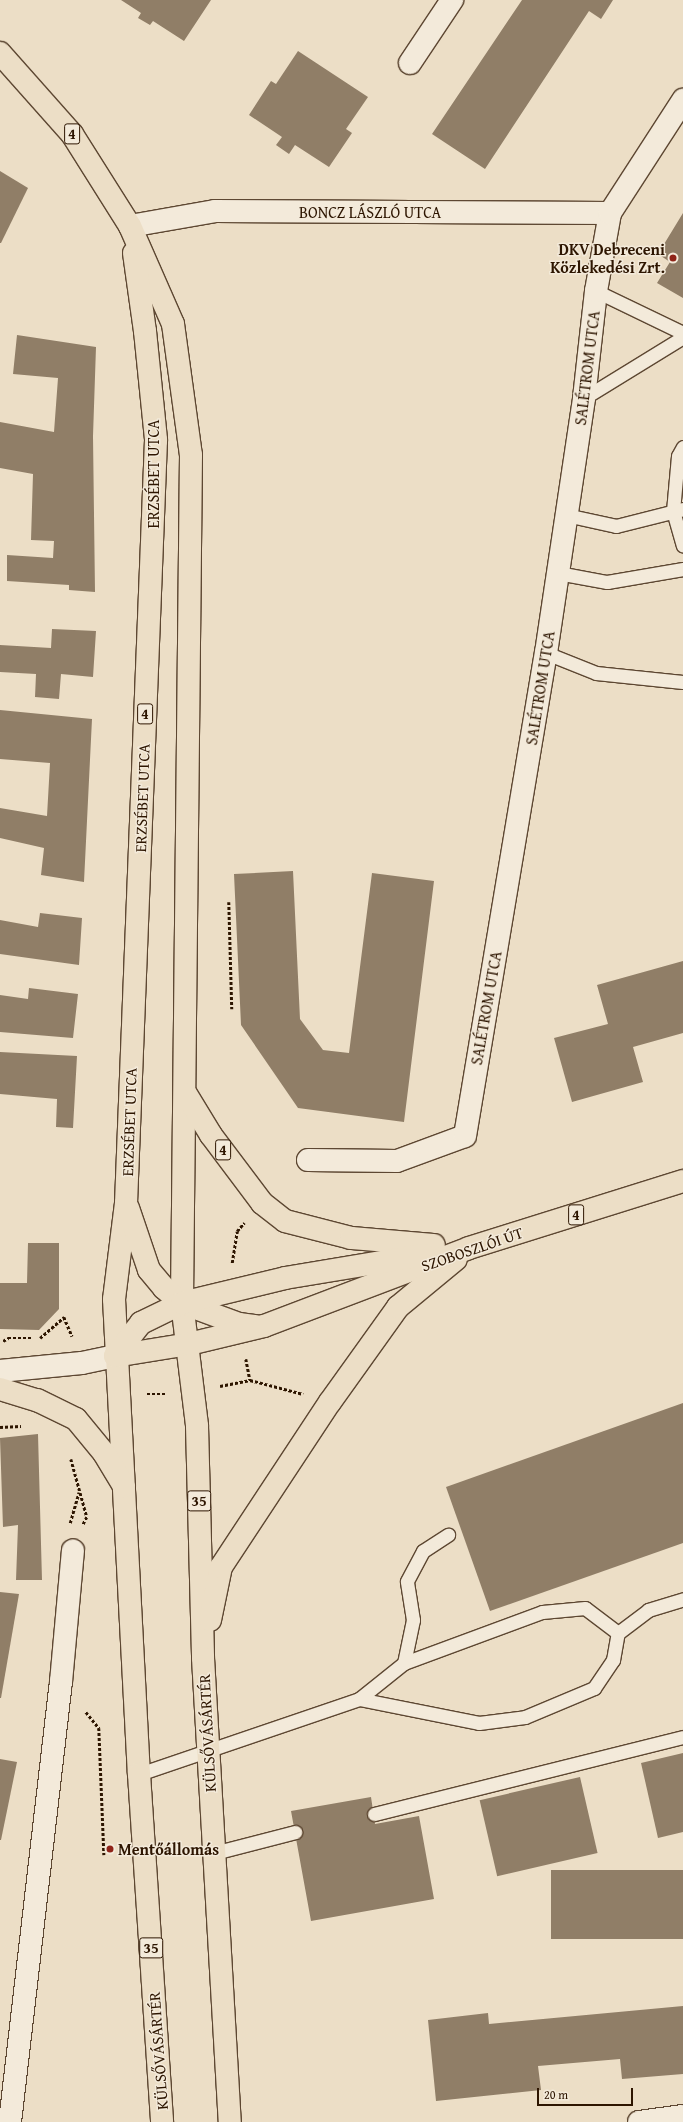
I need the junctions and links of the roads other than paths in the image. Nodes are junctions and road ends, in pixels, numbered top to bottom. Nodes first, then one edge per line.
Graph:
1 (452, 0) edge
2 (0, 53) edge
3 (410, 63) dead end
4 (683, 100) edge
5 (610, 213) junction
6 (130, 226) junction
7 (596, 291) junction
8 (683, 333) edge
9 (683, 337) edge
10 (584, 398) junction
11 (683, 447) edge
12 (678, 510) edge
13 (566, 515) junction
14 (683, 546) edge
15 (683, 569) edge
16 (558, 573) junction
17 (546, 653) junction
18 (683, 682) edge
19 (186, 1094) junction
20 (308, 1160) dead end
21 (683, 1181) edge
22 (126, 1203) junction
23 (469, 1248) junction
24 (182, 1303) junction
25 (264, 1326) junction
26 (189, 1344) junction
27 (115, 1356) junction
28 (0, 1371) edge
29 (0, 1389) edge
30 (125, 1488) junction
31 (448, 1535) dead end
32 (74, 1550) road end
33 (683, 1599) edge
34 (618, 1633) junction
35 (203, 1658) junction
36 (404, 1663) junction
37 (359, 1699) junction
38 (683, 1737) edge
39 (208, 1752) junction
40 (139, 1774) junction
41 (374, 1814) dead end
42 (295, 1832) dead end
43 (214, 1853) junction
44 (683, 2116) edge
45 (10, 2122) edge
46 (162, 2122) edge
47 (230, 2122) edge
48 (639, 2122) edge

1 - 3 street
2 - 6 main road, ERZSÉBET UTCA / 4
4 - 5 street, SALÉTROM UTCA
5 - 6 street, BONCZ LÁSZLÓ UTCA
5 - 7 street, SALÉTROM UTCA
6 - 19 main road, ERZSÉBET UTCA / 4
6 - 22 main road, ERZSÉBET UTCA / 4
7 - 8 lane
7 - 10 street, SALÉTROM UTCA
9 - 10 lane
10 - 13 street, SALÉTROM UTCA
11 - 12 lane
12 - 13 lane
12 - 14 lane
13 - 16 street, SALÉTROM UTCA
15 - 16 lane
16 - 17 street, SALÉTROM UTCA
17 - 18 lane
17 - 20 street, SALÉTROM UTCA
19 - 23 main road, 4
19 - 24 main road, ERZSÉBET UTCA
21 - 23 main road, SZOBOSZLÓI ÚT / 4
22 - 24 main road, 4
22 - 27 main road, ERZSÉBET UTCA
23 - 24 main road
23 - 25 main road, SZOBOSZLÓI ÚT / 4
23 - 35 main road
24 - 25 main road, 4
24 - 26 main road, KÜLSŐVÁSÁRTÉR
24 - 27 main road
25 - 26 main road, SZOBOSZLÓI ÚT
26 - 27 main road, SZOBOSZLÓI ÚT
26 - 35 main road, KÜLSŐVÁSÁRTÉR / 35
27 - 28 street
27 - 30 main road, KÜLSŐVÁSÁRTÉR / 35
29 - 30 main road
30 - 40 main road, KÜLSŐVÁSÁRTÉR / 35
31 - 36 lane
32 - 45 street
33 - 34 lane
34 - 36 lane
34 - 37 lane
35 - 39 main road, KÜLSŐVÁSÁRTÉR / 35
36 - 37 lane
37 - 39 lane
38 - 41 lane
39 - 40 lane
39 - 43 main road, KÜLSŐVÁSÁRTÉR / 35
40 - 46 main road, KÜLSŐVÁSÁRTÉR / 35
42 - 43 lane
43 - 47 main road, KÜLSŐVÁSÁRTÉR / 35
44 - 48 street

